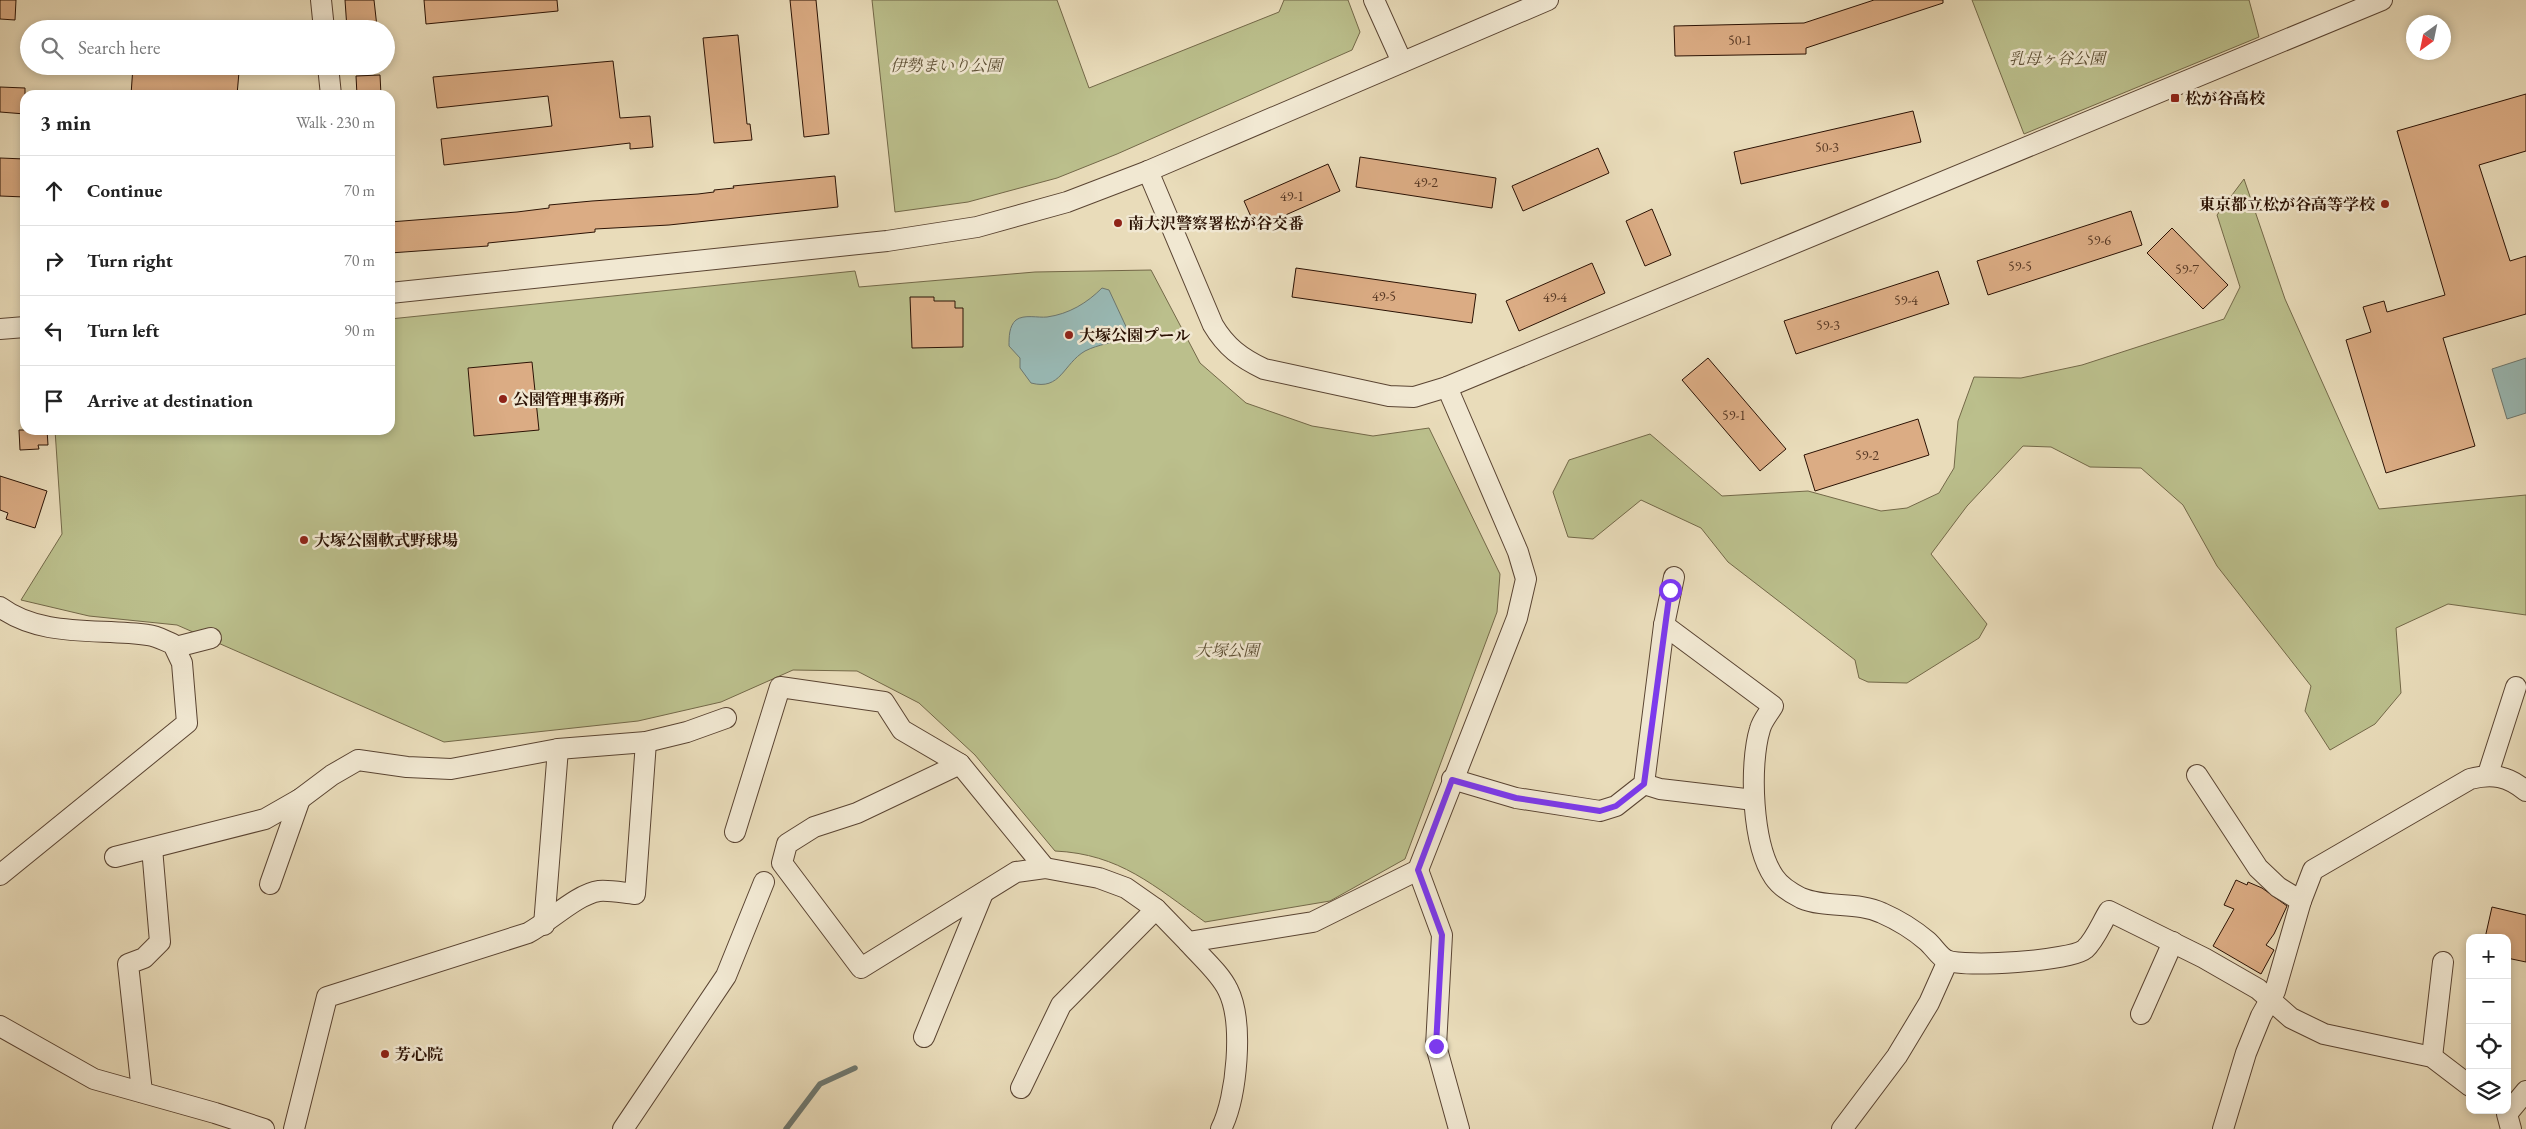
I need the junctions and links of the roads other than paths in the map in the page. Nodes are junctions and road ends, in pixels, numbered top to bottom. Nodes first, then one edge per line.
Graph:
1 (321, 0) edge
2 (1374, 0) edge
3 (1548, 0) edge
4 (2382, 0) edge
5 (323, 20) edge
6 (1402, 62) junction
7 (329, 75) edge
8 (330, 90) edge
9 (1148, 171) junction
10 (395, 292) edge
11 (20, 327) edge
12 (0, 329) edge
13 (1447, 386) junction
14 (1674, 577) dead end
15 (0, 607) edge
16 (1664, 625) junction
17 (211, 638) dead end
18 (176, 646) junction
19 (2516, 687) dead end
20 (726, 718) dead end
21 (646, 742) junction
22 (558, 749) junction
23 (960, 764) junction
24 (2488, 774) junction
25 (2197, 775) dead end
26 (1452, 780) junction
27 (1644, 784) junction
28 (2526, 791) edge
29 (300, 799) junction
30 (1754, 800) junction
31 (735, 832) dead end
32 (152, 848) junction
33 (115, 857) dead end
34 (1045, 868) junction
35 (1418, 870) junction
36 (0, 875) edge
37 (764, 882) dead end
38 (270, 884) dead end
39 (983, 893) junction
40 (2301, 901) junction
41 (1156, 909) junction
42 (544, 925) junction
43 (1188, 942) junction
44 (2173, 942) junction
45 (1946, 960) junction
46 (2443, 962) dead end
47 (2270, 1001) junction
48 (2141, 1014) dead end
49 (0, 1026) edge
50 (924, 1037) dead end
51 (2432, 1057) junction
52 (2466, 1083) edge
53 (1021, 1088) dead end
54 (142, 1092) junction
55 (2524, 1097) edge
56 (2507, 1118) edge
57 (264, 1129) edge
58 (294, 1129) edge
59 (623, 1129) edge
60 (1221, 1129) edge
61 (1459, 1129) edge
62 (1842, 1129) edge
63 (2223, 1129) edge

1 - 5 street
2 - 6 street
3 - 6 street
4 - 13 street
6 - 9 street
7 - 8 street
9 - 10 street
9 - 13 street
11 - 12 street
13 - 26 street
14 - 16 street
15 - 18 street
16 - 27 street
16 - 30 street
17 - 18 street
18 - 36 street
19 - 24 street
20 - 21 street
21 - 22 street
21 - 42 street
22 - 29 street
22 - 42 street
23 - 31 street
23 - 34 street
23 - 39 street
24 - 28 street
24 - 40 street
25 - 40 street
26 - 27 street
26 - 35 street
27 - 30 street
29 - 32 street
29 - 38 street
30 - 45 street
32 - 33 street
32 - 54 street
34 - 39 street
34 - 41 street
35 - 43 street
35 - 61 street
37 - 59 street
39 - 50 street
40 - 47 street
41 - 43 street
41 - 53 street
42 - 58 street
43 - 60 street
44 - 45 street
44 - 47 street
44 - 48 street
45 - 62 street
46 - 51 street
47 - 51 street
47 - 63 street
49 - 54 street
51 - 52 street
54 - 57 street
55 - 56 street

